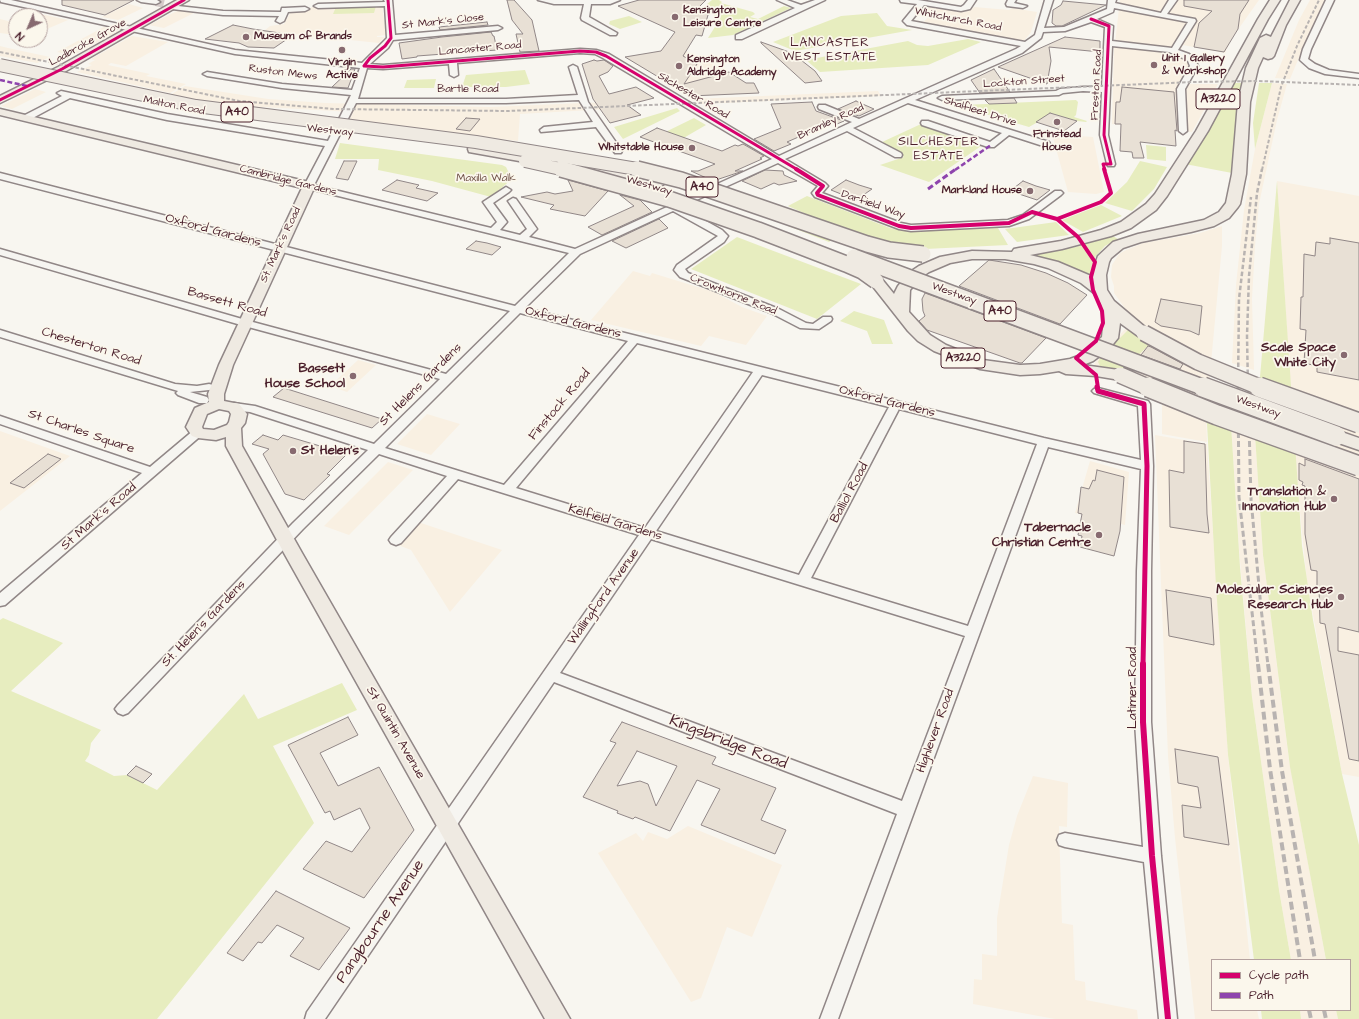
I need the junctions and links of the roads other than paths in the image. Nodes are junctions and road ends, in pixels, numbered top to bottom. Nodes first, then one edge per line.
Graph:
1 (1, 0) edge
2 (141, 0) edge
3 (184, 0) edge
4 (542, 0) edge
5 (616, 0) edge
6 (781, 0) edge
7 (821, 0) edge
8 (904, 0) edge
9 (1012, 0) edge
10 (1049, 0) edge
11 (1173, 0) edge
12 (1264, 0) edge
13 (1276, 0) edge
14 (1287, 0) edge
15 (1295, 0) edge
16 (1330, 0) edge
17 (156, 2) dead end
18 (388, 2) edge
19 (588, 2) junction
20 (922, 3) junction
21 (971, 3) edge
22 (1112, 3) edge
23 (170, 5) junction
24 (318, 6) dead end
25 (1023, 6) dead end
26 (801, 8) junction
27 (305, 9) dead end
28 (282, 14) junction
29 (1163, 15) junction
30 (1091, 19) junction
31 (279, 23) dead end
32 (599, 26) junction
33 (498, 28) dead end
34 (591, 28) dead end
35 (132, 29) junction
36 (1040, 30) junction
37 (613, 33) dead end
38 (739, 37) dead end
39 (391, 38) junction
40 (1109, 43) junction
41 (1028, 45) junction
42 (1176, 49) junction
43 (596, 52) joint
44 (453, 61) junction
45 (0, 65) edge
46 (364, 66) junction
47 (573, 67) dead end
48 (0, 73) edge
49 (207, 74) dead end
50 (454, 75) dead end
51 (1359, 76) edge
52 (396, 90) dead end
53 (1106, 90) junction
54 (356, 93) junction
55 (582, 97) junction
56 (942, 98) dead end
57 (0, 100) edge
58 (393, 100) junction
59 (908, 100) junction
60 (353, 101) junction
61 (1244, 102) junction
62 (1214, 106) junction
63 (822, 107) dead end
64 (0, 112) edge
65 (26, 118) junction
66 (860, 122) junction
67 (925, 123) dead end
68 (598, 124) junction
69 (847, 128) junction
70 (544, 130) dead end
71 (1183, 131) dead end
72 (1008, 132) junction
73 (330, 144) junction
74 (1046, 144) dead end
75 (475, 146) junction
76 (618, 151) dead end
77 (898, 155) dead end
78 (778, 160) junction
79 (1111, 164) dead end
80 (0, 176) edge
81 (309, 186) junction
82 (506, 190) dead end
83 (1058, 192) dead end
84 (512, 200) dead end
85 (673, 207) junction
86 (494, 231) junction
87 (523, 238) junction
88 (280, 248) junction
89 (0, 252) edge
90 (576, 252) junction
91 (988, 254) junction
92 (972, 255) junction
93 (1099, 290) junction
94 (1109, 304) junction
95 (517, 309) junction
96 (900, 312) junction
97 (827, 320) dead end
98 (245, 323) junction
99 (1144, 332) junction
100 (0, 333) edge
101 (635, 339) junction
102 (1040, 369) junction
103 (760, 370) junction
104 (1120, 375) junction
105 (448, 378) junction
106 (1098, 391) dead end
107 (207, 401) junction
108 (896, 404) junction
109 (1359, 412) edge
110 (0, 420) edge
111 (1359, 423) edge
112 (235, 425) junction
113 (198, 433) junction
114 (1359, 433) edge
115 (1044, 442) junction
116 (1359, 444) edge
117 (377, 448) junction
118 (1359, 456) edge
119 (1147, 466) junction
120 (1359, 466) edge
121 (151, 472) junction
122 (455, 474) junction
123 (506, 490) junction
124 (647, 533) junction
125 (286, 539) junction
126 (396, 540) dead end
127 (803, 581) junction
128 (0, 602) edge
129 (972, 633) junction
130 (550, 675) junction
131 (123, 709) dead end
132 (906, 810) junction
133 (447, 824) junction
134 (1065, 840) dead end
135 (1152, 856) junction
136 (314, 1019) edge
137 (558, 1019) edge
138 (829, 1019) edge
139 (1168, 1019) edge

1 - 35 street, Lancaster Road
2 - 17 street
3 - 23 main road, Ladbroke Grove
4 - 19 street
5 - 19 street
6 - 26 street
7 - 26 street
8 - 20 street
9 - 25 street
10 - 36 street
11 - 29 street
12 - 62 highway, A3220
13 - 62 highway, A3220
14 - 61 highway, A3220
15 - 61 highway, A3220
16 - 51 street
18 - 24 street
18 - 39 street
19 - 32 street
20 - 21 street
20 - 41 street, Whitchurch Road
22 - 29 street
22 - 30 street
23 - 28 street
23 - 35 main road, Ladbroke Grove
26 - 38 street
27 - 28 street
28 - 31 street
29 - 42 street
30 - 36 street
30 - 40 street, Freston Road
32 - 34 street
32 - 37 street
33 - 39 street, St Mark's Close
35 - 46 street, Lancaster Road
35 - 57 main road, Ladbroke Grove
36 - 41 street, Bramley Road
39 - 46 street, St. Mark's Road
40 - 42 street
40 - 53 street, Freston Road
41 - 59 street, Bramley Road
42 - 71 street
43 - 44 street, Lancaster Road
43 - 78 street, Silchester Road
44 - 46 street, Lancaster Road
44 - 50 street
45 - 75 highway, Westway / A40, bridge
46 - 54 street, St. Mark's Road
47 - 55 street
48 - 75 highway, Westway / A40
49 - 54 street, Ruston Mews
52 - 58 street
53 - 56 street, Lockton Street
53 - 79 street, Freston Road
54 - 60 street, St. Mark's Road
55 - 58 street, Bartle Road
55 - 68 street
58 - 60 street, Bartle Road
59 - 66 street, Bramley Road
59 - 72 street, Shalfleet Drive
60 - 73 street, St. Mark's Road
61 - 93 highway, A3220
62 - 91 highway, A3220
63 - 66 street
64 - 65 main road, Cambridge Gardens
65 - 73 street, Malton Road
65 - 81 main road, Cambridge Gardens
66 - 69 street, Bramley Road
67 - 72 street
68 - 70 street
68 - 76 street
69 - 77 street
69 - 78 street, Bramley Road
72 - 74 street, Shalfleet Drive
73 - 81 street, St. Mark's Road
75 - 92 highway, A40, bridge
75 - 96 highway, A40, bridge
75 - 114 highway, Westway / A40, bridge
75 - 116 highway, Westway / A40, bridge
78 - 83 street, Darfield Way
78 - 85 street, Bramley Road
80 - 88 street, Oxford Gardens
81 - 86 street, Cambridge Gardens
81 - 88 main road, St. Mark's Road
82 - 86 street
84 - 87 street
85 - 90 street, Bramley Road
85 - 97 street, Crowthorne Road
86 - 87 street, Cambridge Gardens
87 - 90 street, Cambridge Gardens
88 - 95 street, Oxford Gardens
88 - 98 main road, St. Mark's Road
89 - 98 street, Bassett Road
90 - 95 street, St Helens Gardens
91 - 92 highway, A3220
91 - 93 highway, A3220
92 - 96 highway, A3220
93 - 94 highway, A3220
94 - 99 highway
94 - 102 highway, A3220
95 - 101 street, Oxford Gardens
95 - 105 street, St Helens Gardens
96 - 102 highway, A3220
98 - 105 street, Bassett Road
98 - 107 main road, St. Mark's Road
99 - 109 highway, bridge
99 - 111 highway, bridge
100 - 107 street, Chesterton Road
101 - 103 street, Oxford Gardens
101 - 123 street, Finstock Road
102 - 104 highway
103 - 108 street, Oxford Gardens
103 - 124 street, Wallingford Avenue
104 - 118 highway, bridge
104 - 120 highway, bridge
105 - 117 street, St Helens Gardens
106 - 119 street, Latimer Road
107 - 112 main road
107 - 113 main road
108 - 115 street, Oxford Gardens
108 - 127 street, Balliol Road
110 - 121 street, St Charles Square
112 - 113 main road, St Quintin Avenue
112 - 117 street, Kelfield Gardens
112 - 125 main road, St Quintin Avenue
113 - 121 street, St Mark's Road
115 - 119 street, Oxford Gardens
115 - 129 street, Highlever Road
117 - 122 street, Kelfield Gardens
117 - 125 street, St Helens Gardens
119 - 135 street, Latimer Road
121 - 128 street, St Mark's Road
122 - 123 street, Kelfield Gardens
122 - 126 street
123 - 124 street, Kelfield Gardens
124 - 127 street, Kelfield Gardens
124 - 130 street, Wallingford Avenue
125 - 131 street, St. Helen's Gardens
125 - 133 main road, St Quintin Avenue
127 - 129 street, Kelfield Gardens
129 - 132 street, Highlever Road
130 - 132 street, Kingsbridge Road
130 - 133 street, Wallingford Avenue
132 - 138 street, Highlever Road
133 - 136 street, Pangbourne Avenue
133 - 137 main road, St Quintin Avenue
134 - 135 street
135 - 139 street, Latimer Road

